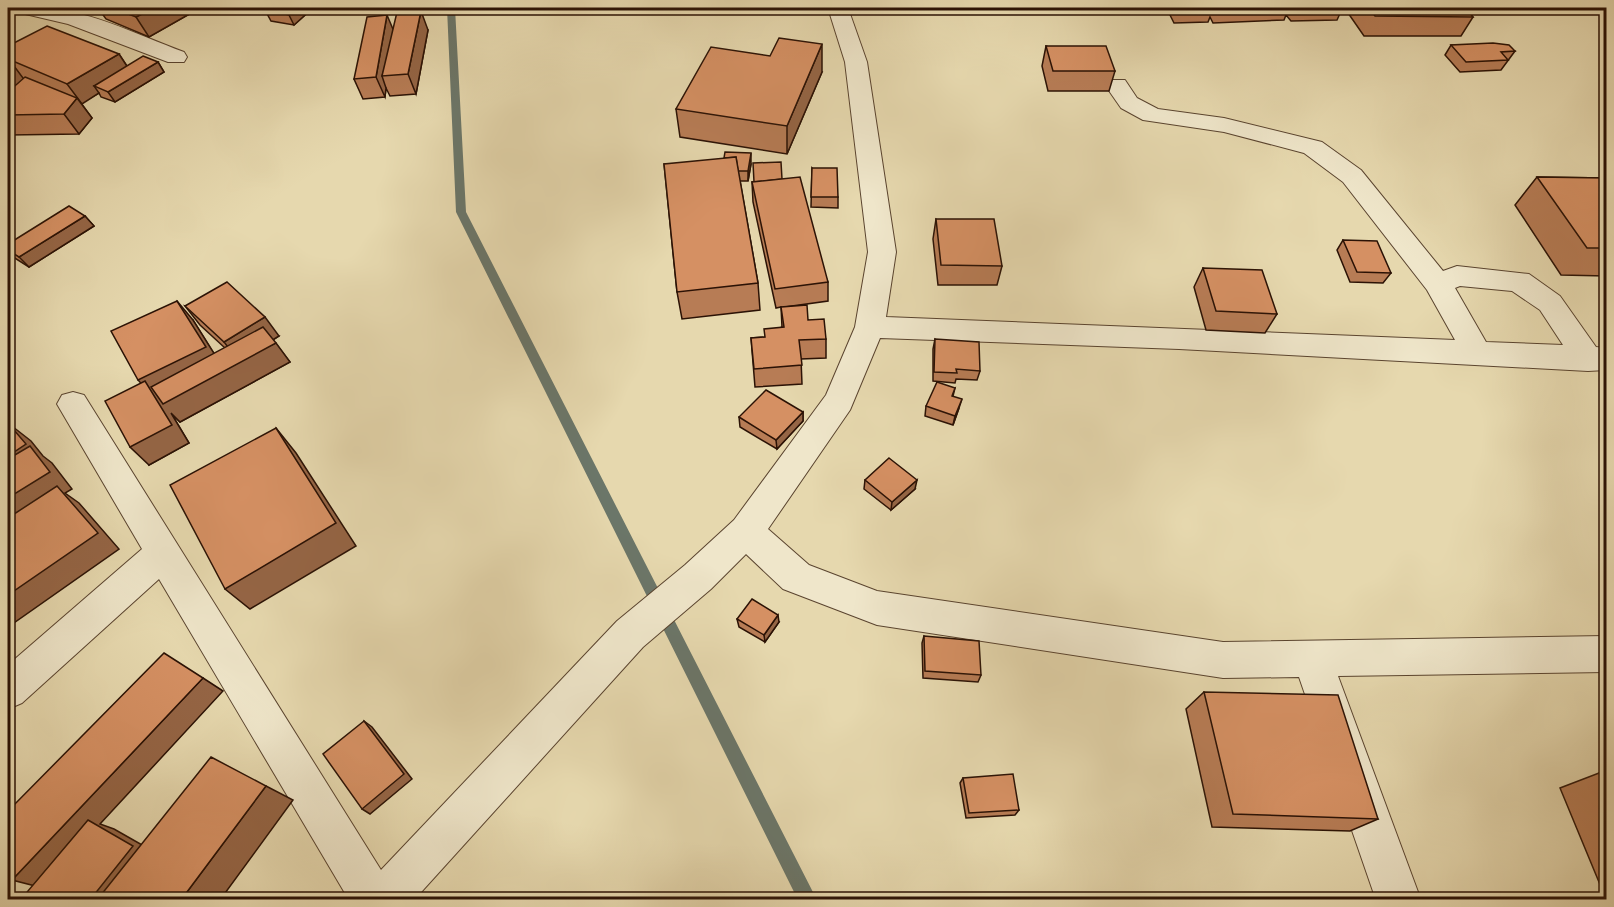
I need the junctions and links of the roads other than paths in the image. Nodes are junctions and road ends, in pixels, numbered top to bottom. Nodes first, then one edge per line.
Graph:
1 (29, 8) edge
2 (838, 8) edge
3 (176, 57) dead end
4 (1117, 85) dead end
5 (1438, 284) junction
6 (870, 327) junction
7 (1477, 353) junction
8 (1597, 359) edge
9 (74, 404) dead end
10 (746, 531) junction
11 (164, 552) junction
12 (1606, 654) edge
13 (1312, 659) junction
14 (8, 690) edge
15 (374, 900) edge
16 (383, 900) edge
17 (1399, 900) edge

1 - 3 street
2 - 6 street
4 - 5 street
5 - 7 street
5 - 8 street
6 - 7 street
6 - 10 street
7 - 8 street
9 - 11 street
10 - 13 street
10 - 16 street
11 - 14 street
11 - 15 street
12 - 13 street
13 - 17 street

